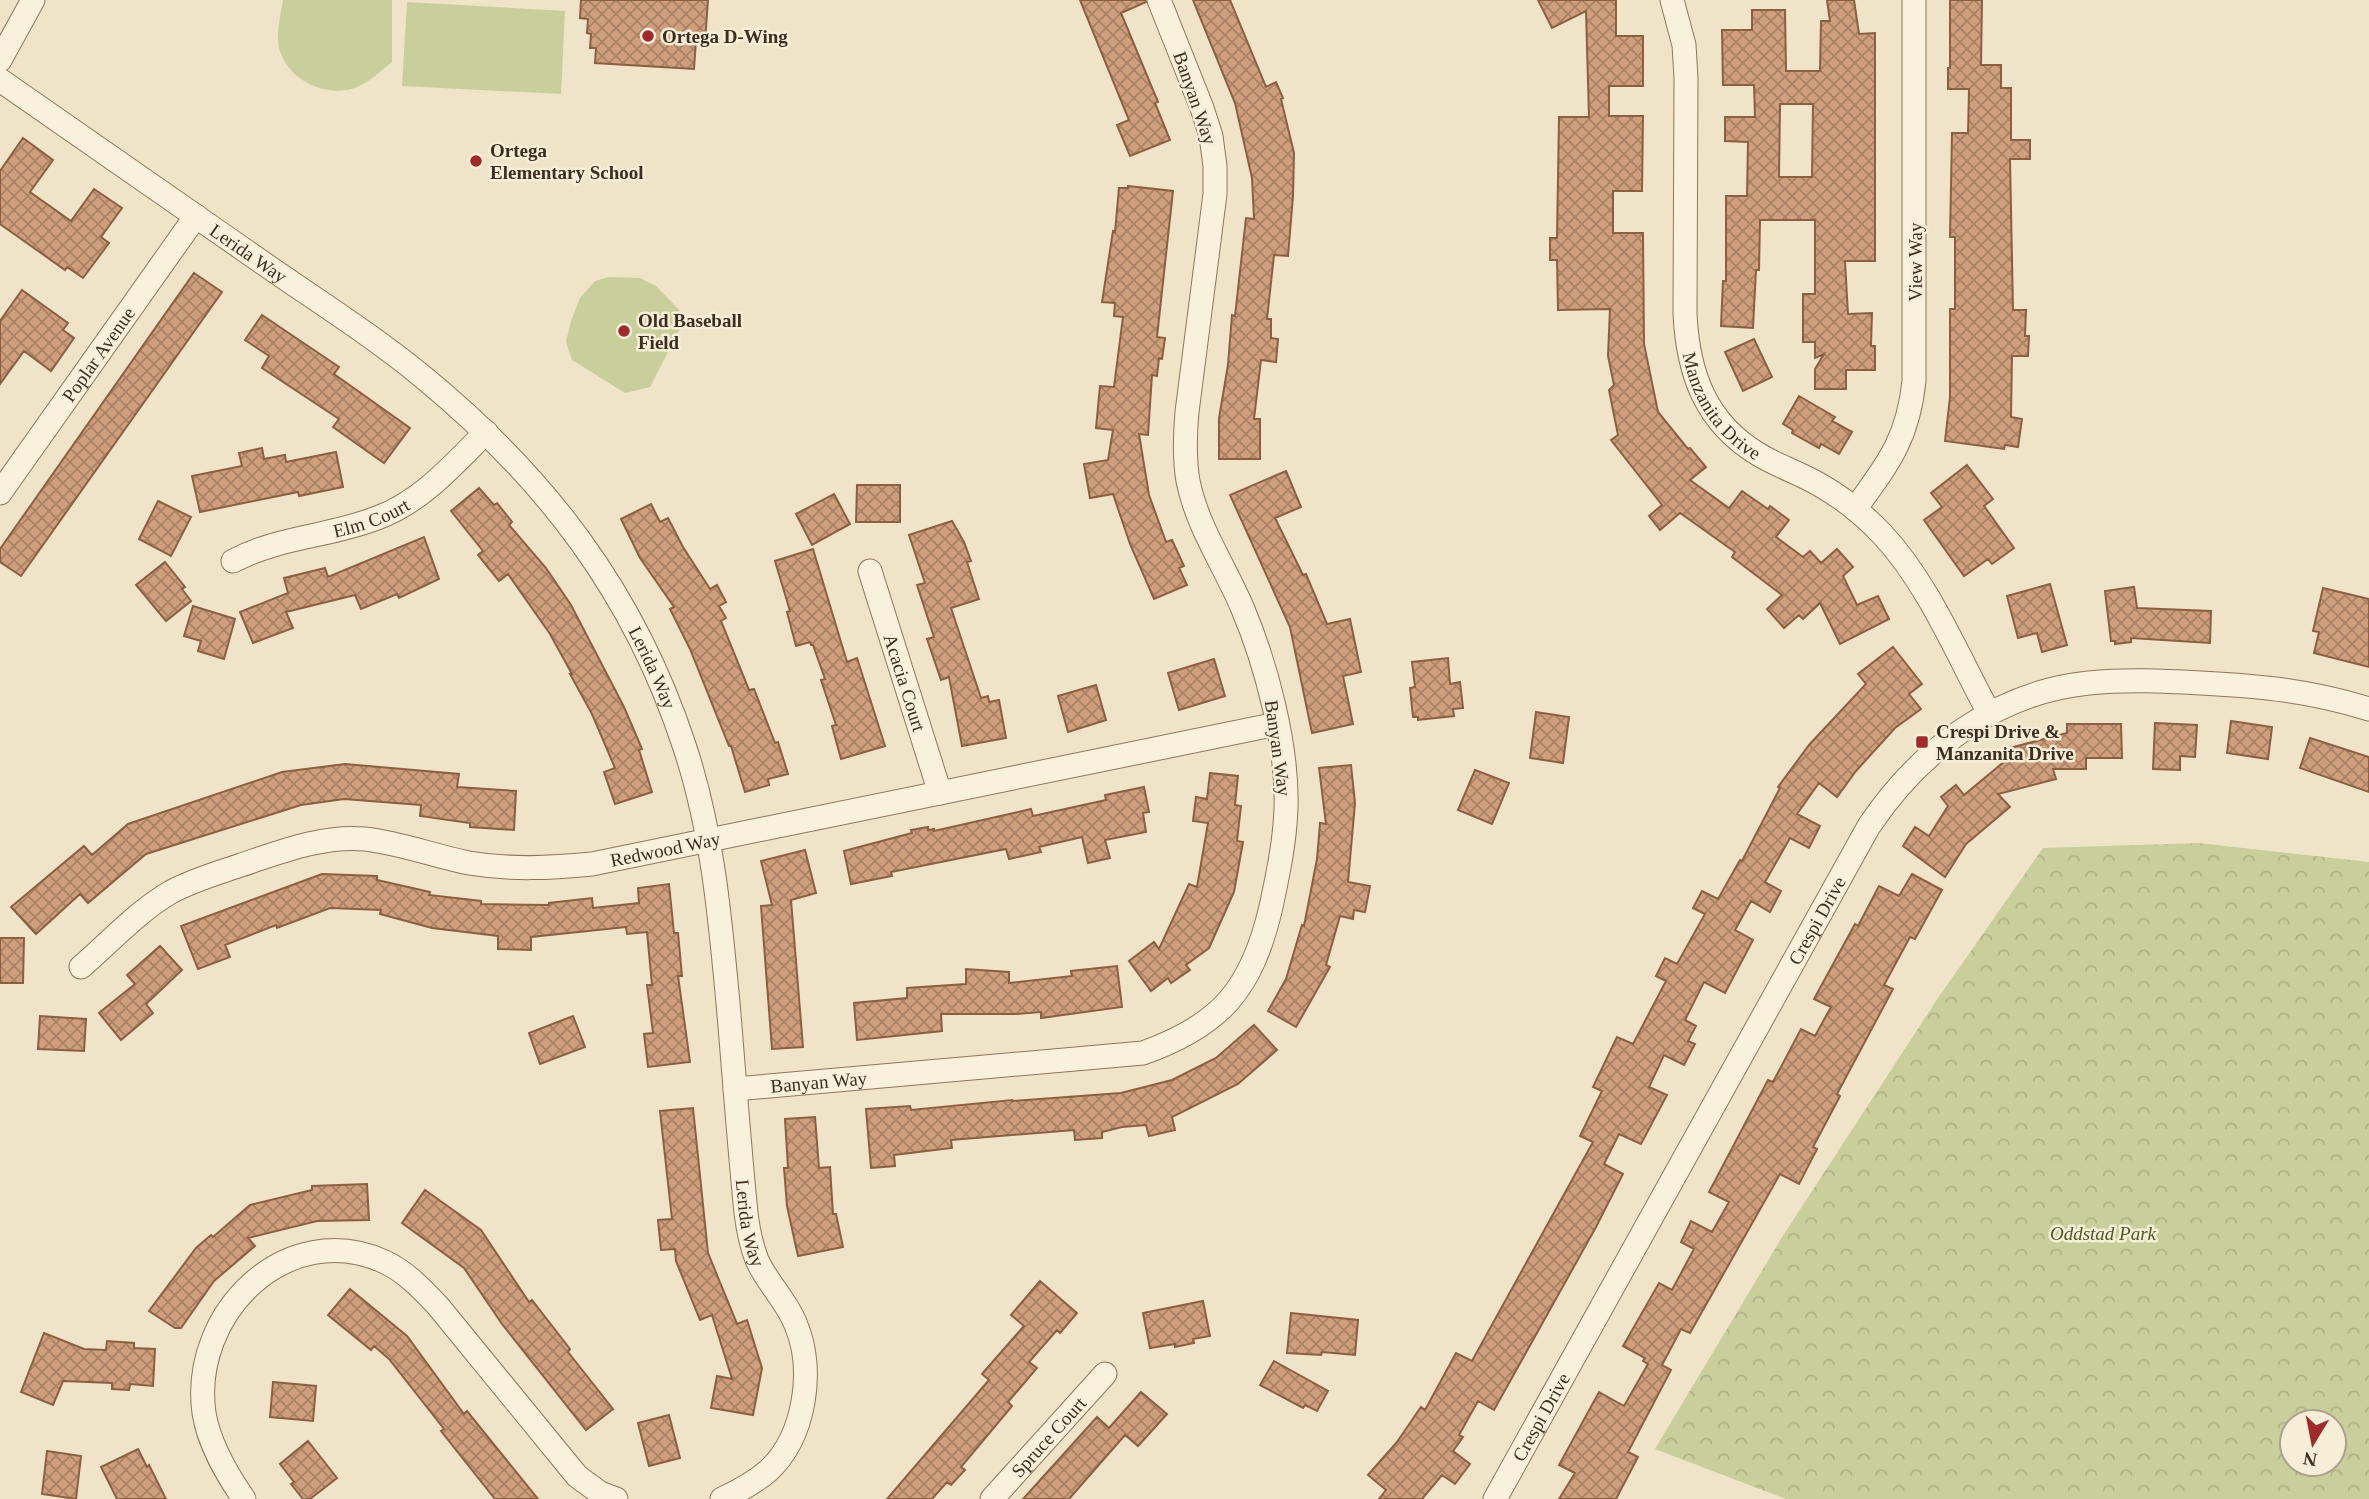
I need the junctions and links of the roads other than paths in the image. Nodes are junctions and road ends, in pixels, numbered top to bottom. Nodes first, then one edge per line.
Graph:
1 (33, 0) edge
2 (1159, 0) edge
3 (1672, 0) edge
4 (1914, 0) edge
5 (0, 60) edge
6 (0, 80) edge
7 (196, 216) junction
8 (486, 432) junction
9 (0, 493) edge
10 (1855, 509) junction
11 (233, 561) dead end
12 (870, 571) dead end
13 (2369, 709) edge
14 (1989, 713) junction
15 (1277, 724) junction
16 (940, 793) junction
17 (708, 841) junction
18 (81, 967) dead end
19 (735, 1089) junction
20 (1105, 1374) dead end
21 (244, 1499) edge
22 (615, 1499) edge
23 (722, 1499) edge
24 (992, 1499) edge
25 (1495, 1499) edge

1 - 5 street
2 - 15 street, Banyan Way
3 - 10 street, Manzanita Drive
4 - 10 street, View Way
6 - 7 street, Lerida Way
7 - 8 street, Lerida Way
7 - 9 street, Poplar Avenue
8 - 11 street, Elm Court
8 - 17 street, Lerida Way
10 - 14 street, Manzanita Drive
12 - 16 street, Acacia Court
13 - 14 street, Crespi Drive
14 - 25 street, Crespi Drive
15 - 16 street, Redwood Way
15 - 19 street, Banyan Way
16 - 17 street, Redwood Way
17 - 18 street, Redwood Way
17 - 19 street, Lerida Way
19 - 23 street, Lerida Way
20 - 24 street, Spruce Court
21 - 22 street

